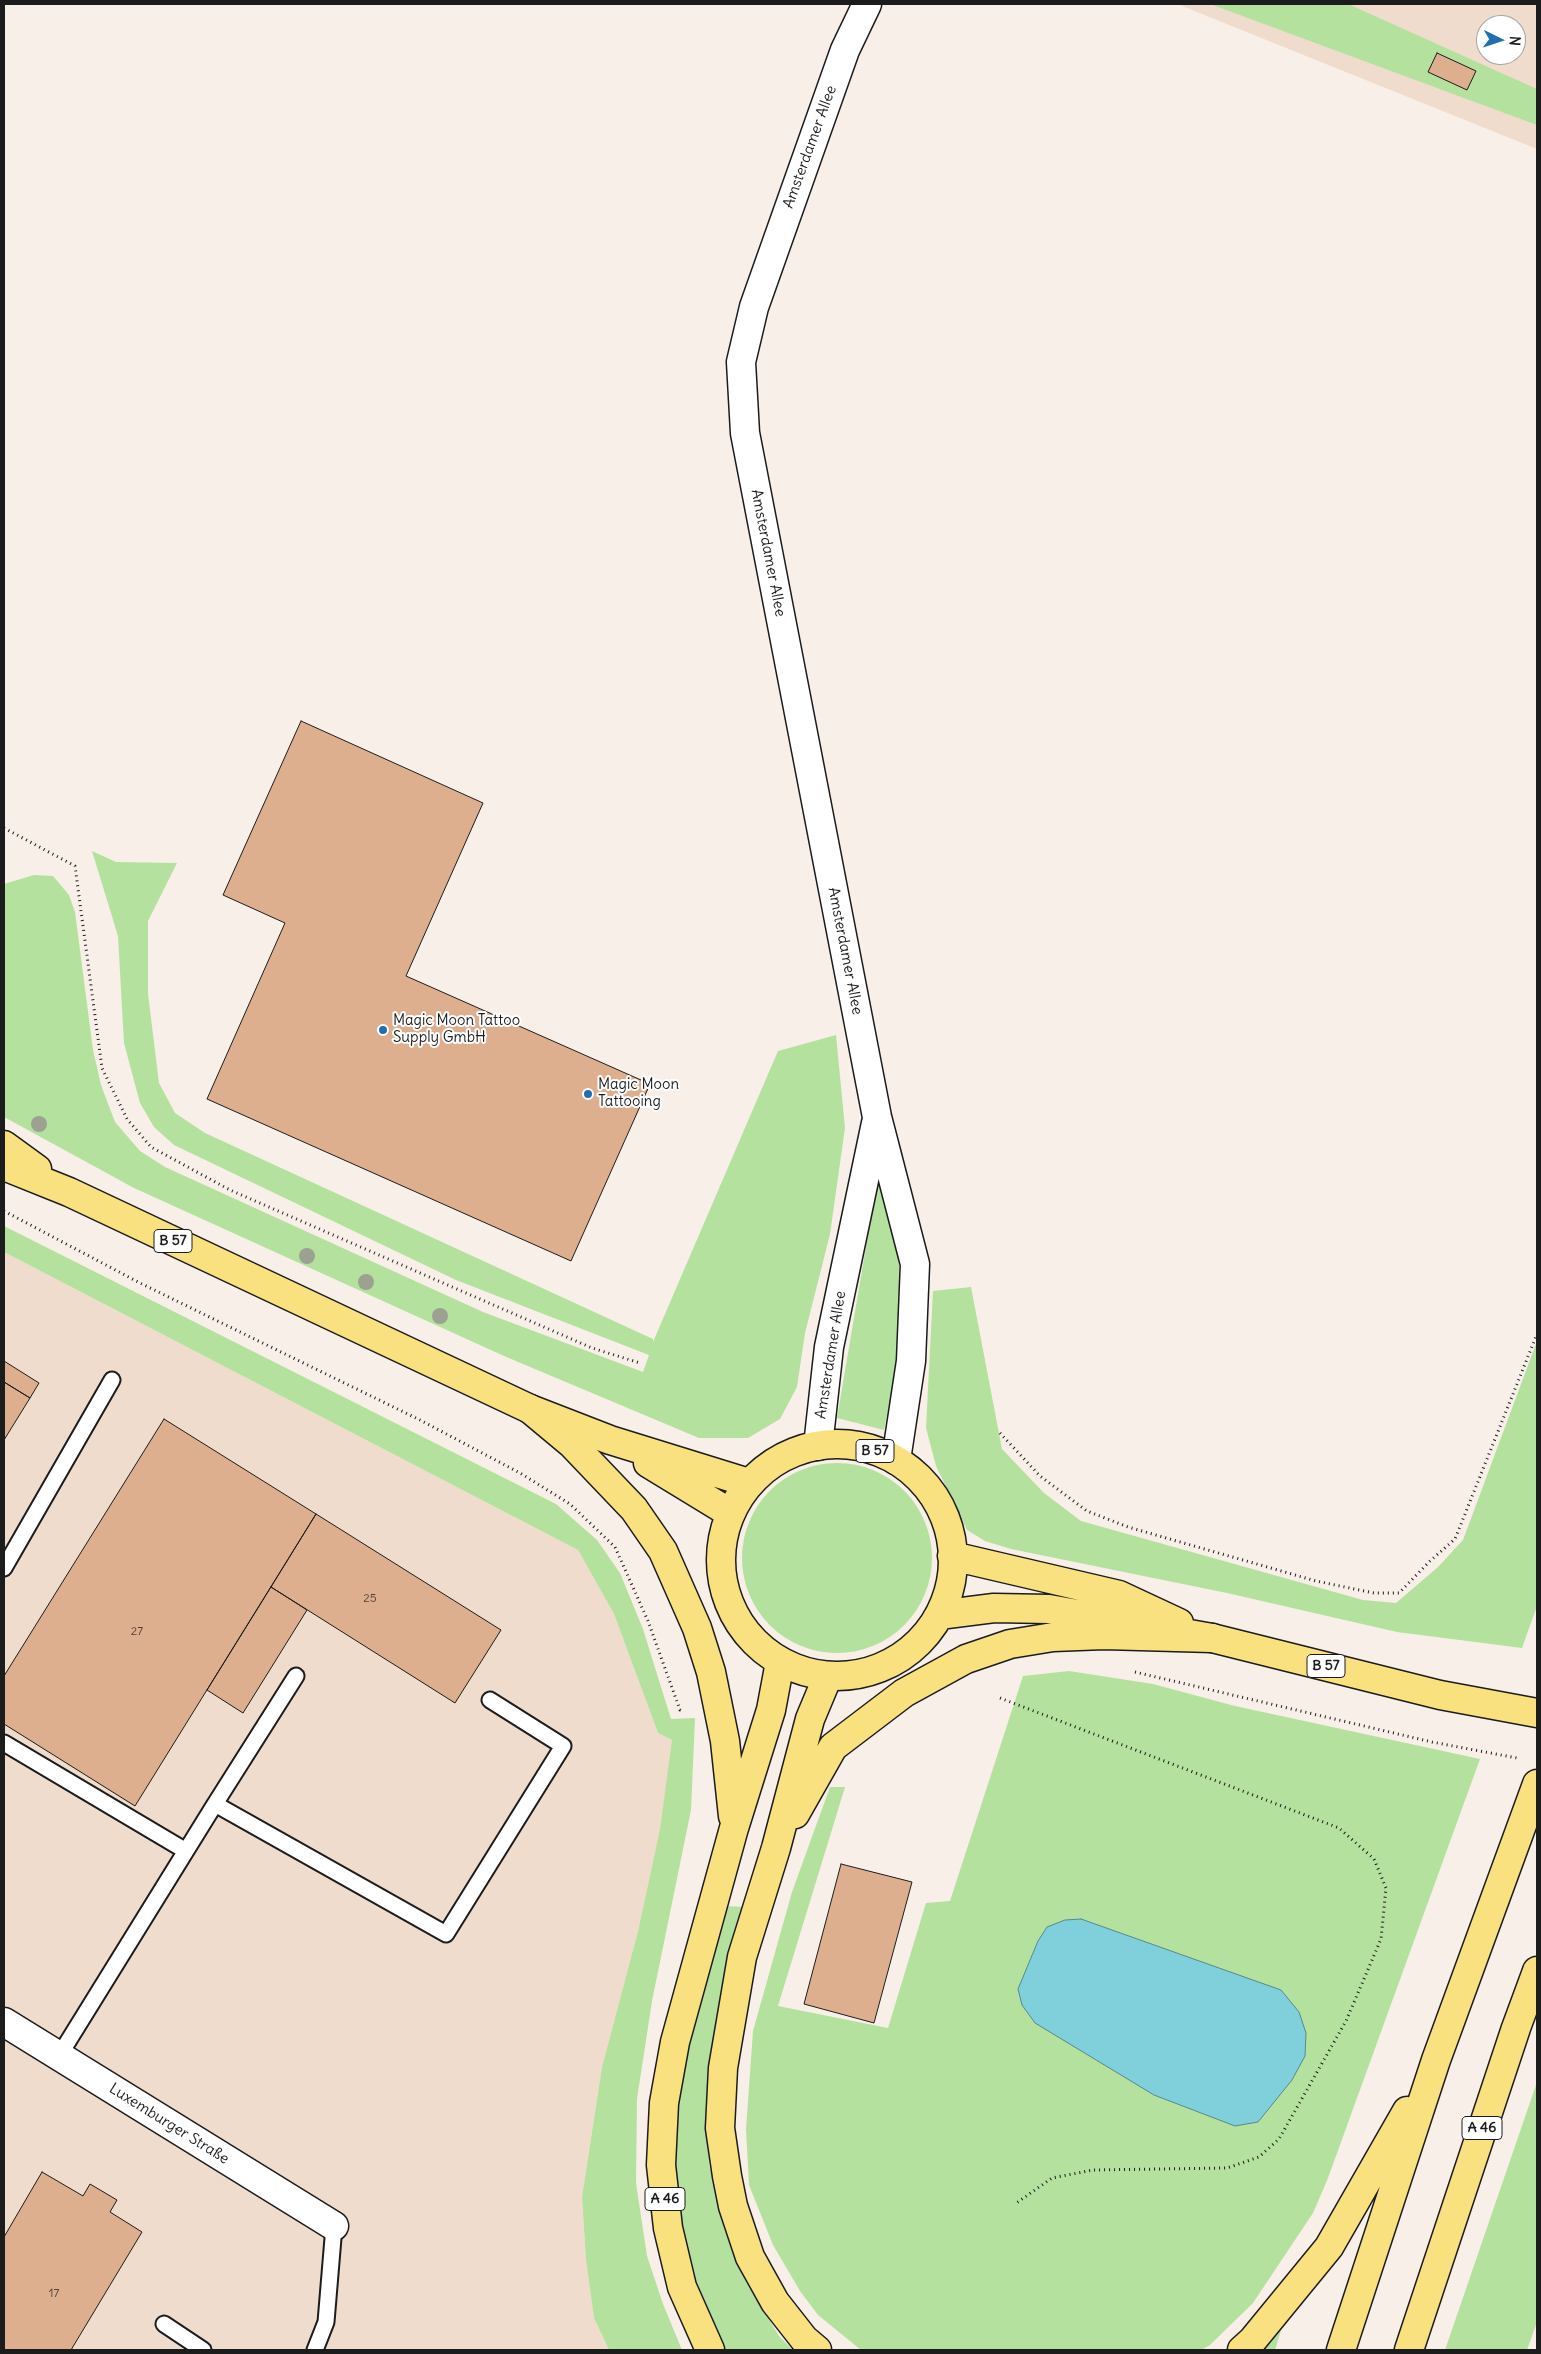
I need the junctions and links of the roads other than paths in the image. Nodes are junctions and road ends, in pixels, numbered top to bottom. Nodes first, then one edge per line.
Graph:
1 (868, 4) edge
2 (878, 1117) junction
3 (4, 1144) edge
4 (4, 1166) edge
5 (68, 1192) junction
6 (112, 1380) dead end
7 (530, 1409) junction
8 (610, 1440) junction
9 (818, 1446) junction
10 (896, 1460) junction
11 (749, 1483) junction
12 (730, 1513) junction
13 (952, 1556) junction
14 (4, 1568) edge
15 (939, 1615) junction
16 (1212, 1638) junction
17 (780, 1662) junction
18 (296, 1676) dead end
19 (828, 1676) junction
20 (490, 1700) dead end
21 (1537, 1713) edge
22 (4, 1743) edge
23 (1537, 1784) edge
24 (215, 1804) junction
25 (734, 1828) junction
26 (776, 1848) junction
27 (186, 1851) junction
28 (1537, 1971) edge
29 (4, 2022) edge
30 (59, 2056) junction
31 (1436, 2060) junction
32 (334, 2226) joint
33 (164, 2324) dead end
34 (203, 2350) edge
35 (315, 2350) edge
36 (710, 2350) edge
37 (817, 2350) edge
38 (1242, 2350) edge
39 (1341, 2350) edge
40 (1409, 2350) edge

1 - 2 street, Amsterdamer Allee
2 - 9 street, Amsterdamer Allee
2 - 10 street, Amsterdamer Allee
3 - 5 main road, B 57
4 - 5 main road, B 57
5 - 7 main road, B 57
6 - 14 lane
7 - 8 main road, B 57
7 - 25 main road
8 - 11 main road, B 57
8 - 12 main road, B 57
9 - 10 main road, B 57
9 - 11 main road, B 57
10 - 13 main road, B 57
11 - 12 main road, B 57
12 - 17 main road, B 57
13 - 15 main road, B 57
13 - 16 main road, B 57
15 - 16 main road, B 57
15 - 19 main road, B 57
16 - 21 main road, B 57
16 - 26 main road
17 - 19 main road, B 57
17 - 25 main road
18 - 24 lane
19 - 26 main road
20 - 24 lane
22 - 27 lane
23 - 31 main road
24 - 27 lane
25 - 36 main road, A 46
26 - 37 main road
27 - 30 lane
28 - 40 main road, A 46
29 - 30 street, Luxemburger Straße
30 - 32 street, Luxemburger Straße
31 - 38 main road
31 - 39 main road
32 - 35 lane
33 - 34 lane

